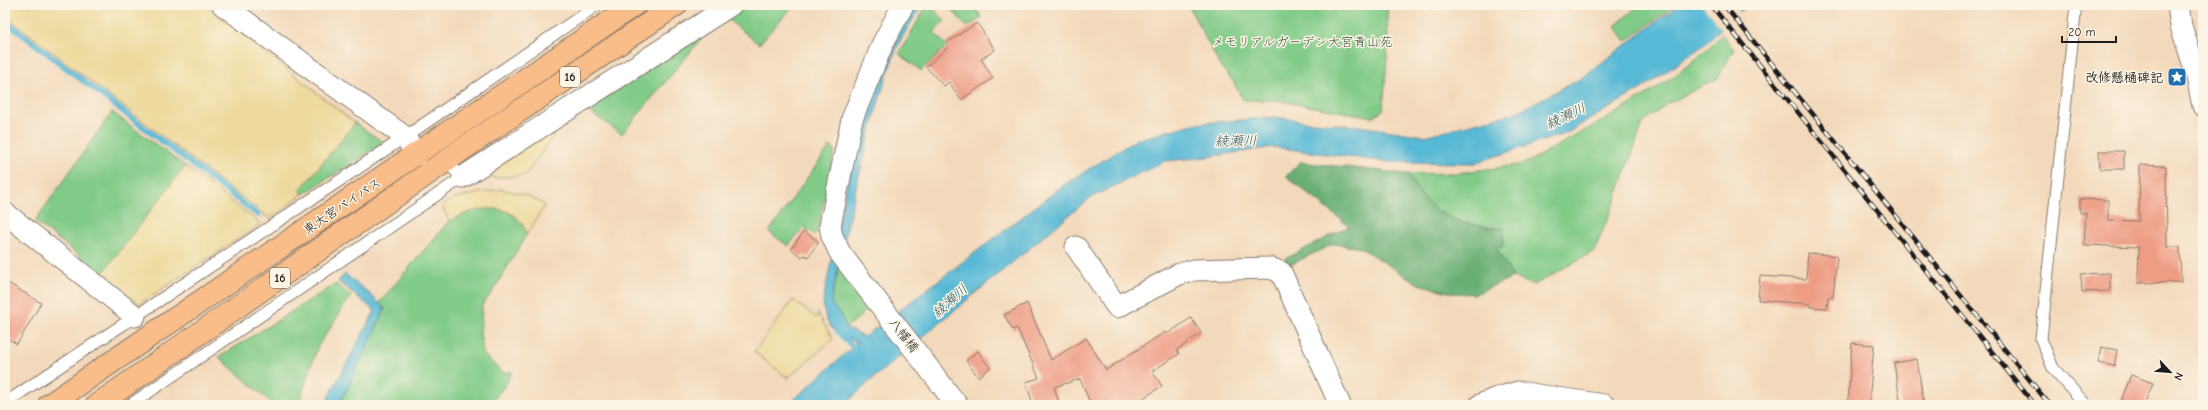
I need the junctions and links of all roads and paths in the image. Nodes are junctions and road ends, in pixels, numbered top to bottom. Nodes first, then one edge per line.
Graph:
1 (223, 5) edge
2 (597, 5) edge
3 (634, 5) edge
4 (676, 5) edge
5 (731, 5) edge
6 (903, 5) edge
7 (2076, 5) edge
8 (2178, 5) edge
9 (2203, 106) edge
10 (405, 137) junction
11 (418, 155) junction
12 (445, 162) junction
13 (463, 177) junction
14 (5, 213) edge
15 (1076, 247) dead end
16 (136, 316) junction
17 (5, 403) edge
18 (49, 405) edge
19 (97, 405) edge
20 (130, 405) edge
21 (956, 405) edge
22 (1340, 405) edge
23 (1480, 405) edge
24 (1604, 405) edge
25 (2086, 405) edge

1 - 10 street
2 - 10 lane
3 - 11 highway, 東大宮バイパス / 16
4 - 12 highway, 東大宮バイパス / 16
5 - 13 street
6 - 21 street, 八幡橋
7 - 25 lane
8 - 9 street
10 - 11 street
10 - 16 lane
11 - 18 highway, 東大宮バイパス / 16
12 - 13 lane
12 - 19 highway, 東大宮バイパス / 16
13 - 20 lane
14 - 16 street
15 - 22 street
16 - 17 lane
23 - 24 street

